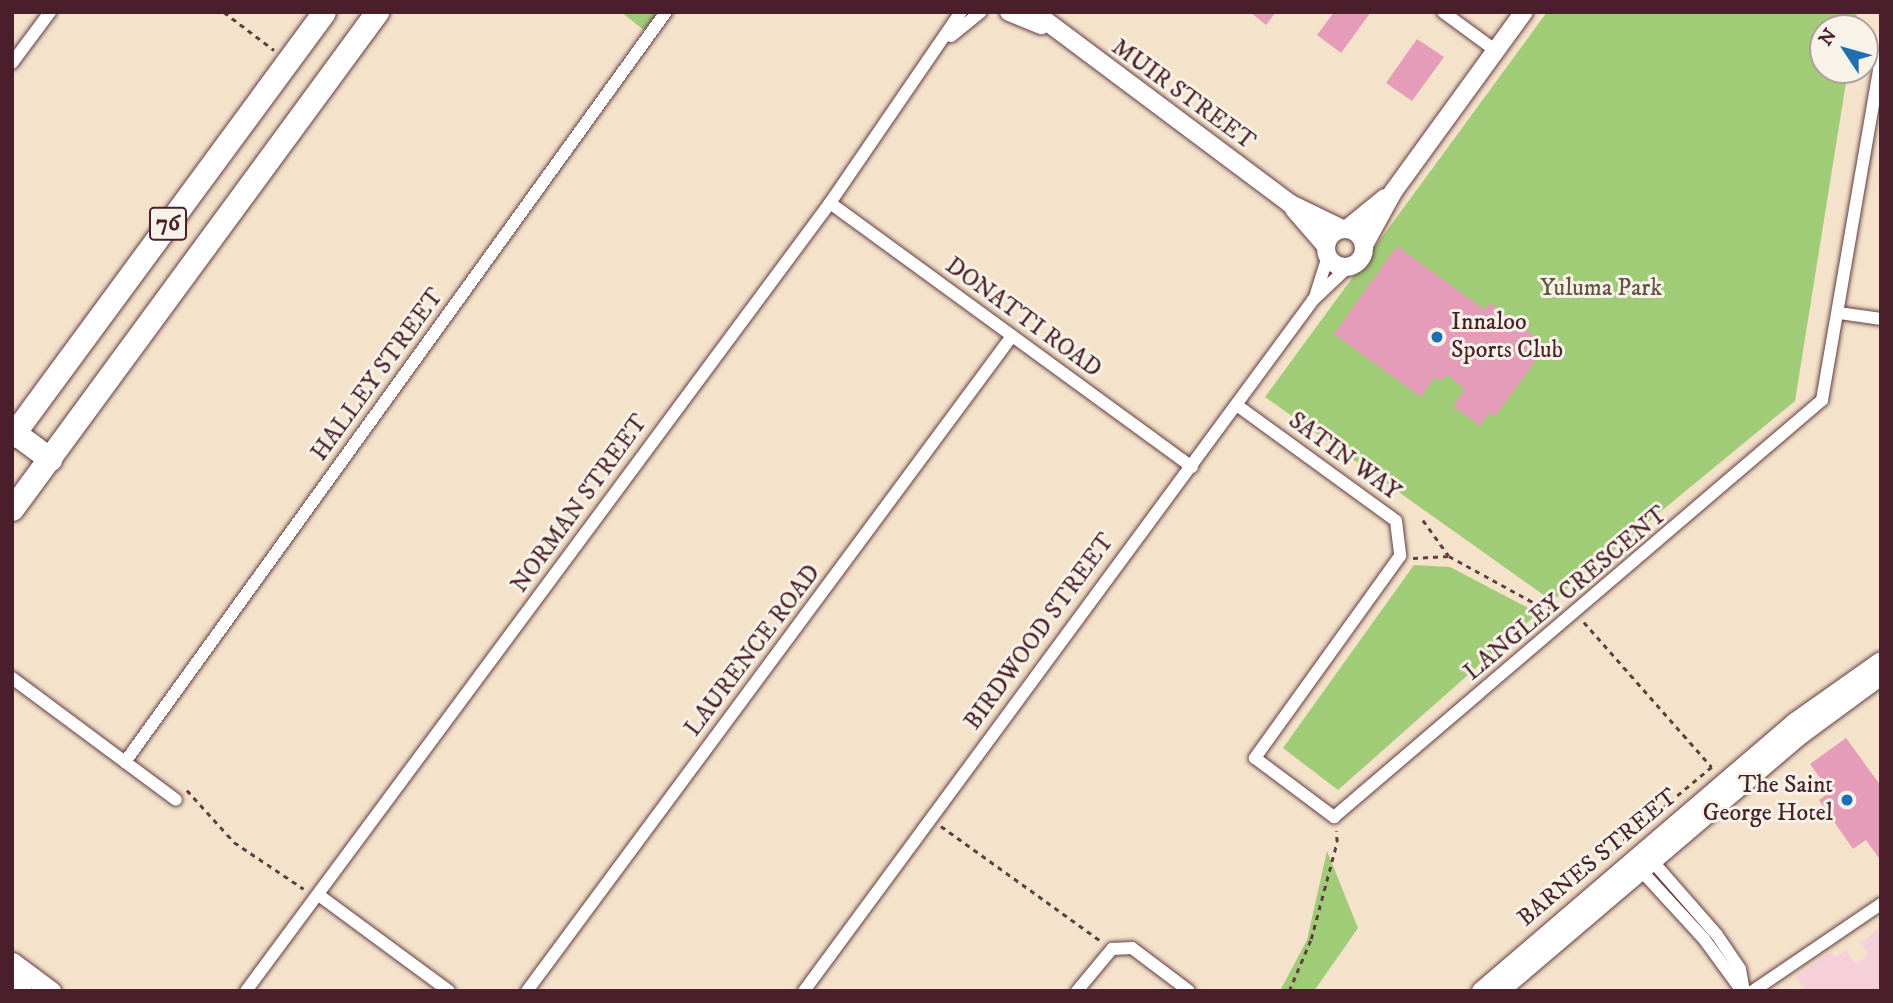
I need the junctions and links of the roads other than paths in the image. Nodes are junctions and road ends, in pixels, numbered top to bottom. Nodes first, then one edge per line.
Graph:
1 (50, 12) edge
2 (324, 12) edge
3 (377, 12) edge
4 (666, 12) edge
5 (961, 12) edge
6 (981, 12) edge
7 (1009, 12) edge
8 (1034, 12) edge
9 (1443, 12) edge
10 (1524, 12) edge
11 (1049, 27) junction
12 (946, 41) junction
13 (1495, 50) junction
14 (1881, 57) edge
15 (12, 63) edge
16 (1393, 191) junction
17 (830, 203) junction
18 (1289, 203) junction
19 (1345, 229) junction
20 (1364, 245) junction
21 (1327, 251) junction
22 (1348, 267) junction
23 (1313, 300) junction
24 (1839, 313) junction
25 (1881, 319) edge
26 (1012, 336) junction
27 (1238, 406) junction
28 (14, 435) edge
29 (50, 459) junction
30 (1192, 467) junction
31 (12, 509) edge
32 (1881, 661) edge
33 (1881, 676) edge
34 (12, 678) edge
35 (125, 762) junction
36 (176, 800) road end
37 (1334, 817) joint
38 (1643, 862) junction
39 (320, 895) junction
40 (1881, 904) edge
41 (12, 962) edge
42 (12, 983) edge
43 (22, 991) edge
44 (51, 991) edge
45 (246, 991) edge
46 (449, 991) edge
47 (527, 991) edge
48 (804, 991) edge
49 (1077, 991) edge
50 (1188, 991) edge
51 (1480, 991) edge
52 (1500, 991) edge
53 (1743, 991) edge
54 (1753, 991) edge

1 - 15 street
2 - 28 highway, 76
3 - 29 highway, 76
4 - 35 street, HALLEY STREET
5 - 12 street, NORMAN STREET
6 - 12 street, NORMAN STREET
7 - 11 main road, MUIR STREET
8 - 11 main road, MUIR STREET
9 - 13 street
10 - 13 main road
11 - 18 main road, MUIR STREET
12 - 17 street, NORMAN STREET
13 - 16 main road
14 - 24 street, LANGLEY CRESCENT
16 - 19 main road
16 - 20 main road
17 - 26 street, DONATTI ROAD
17 - 39 street, NORMAN STREET
18 - 19 main road, MUIR STREET
18 - 21 main road, MUIR STREET
19 - 20 main road
19 - 21 main road
20 - 22 main road
21 - 22 main road
21 - 23 street, BIRDWOOD STREET
22 - 23 street, BIRDWOOD STREET
23 - 27 street, BIRDWOOD STREET
24 - 25 street
24 - 37 street, LANGLEY CRESCENT
26 - 30 street, DONATTI ROAD
26 - 47 street, LAURENCE ROAD
27 - 30 street, BIRDWOOD STREET
27 - 37 street, SATIN WAY
28 - 29 highway
29 - 31 highway, 76
30 - 48 street, BIRDWOOD STREET
32 - 38 main road, BARNES STREET
33 - 38 main road, BARNES STREET
34 - 35 street
35 - 36 street
38 - 51 main road, BARNES STREET
38 - 52 main road, BARNES STREET
38 - 53 street
39 - 45 street, NORMAN STREET
39 - 46 street
40 - 54 street
41 - 44 main road
42 - 43 main road
49 - 50 street

